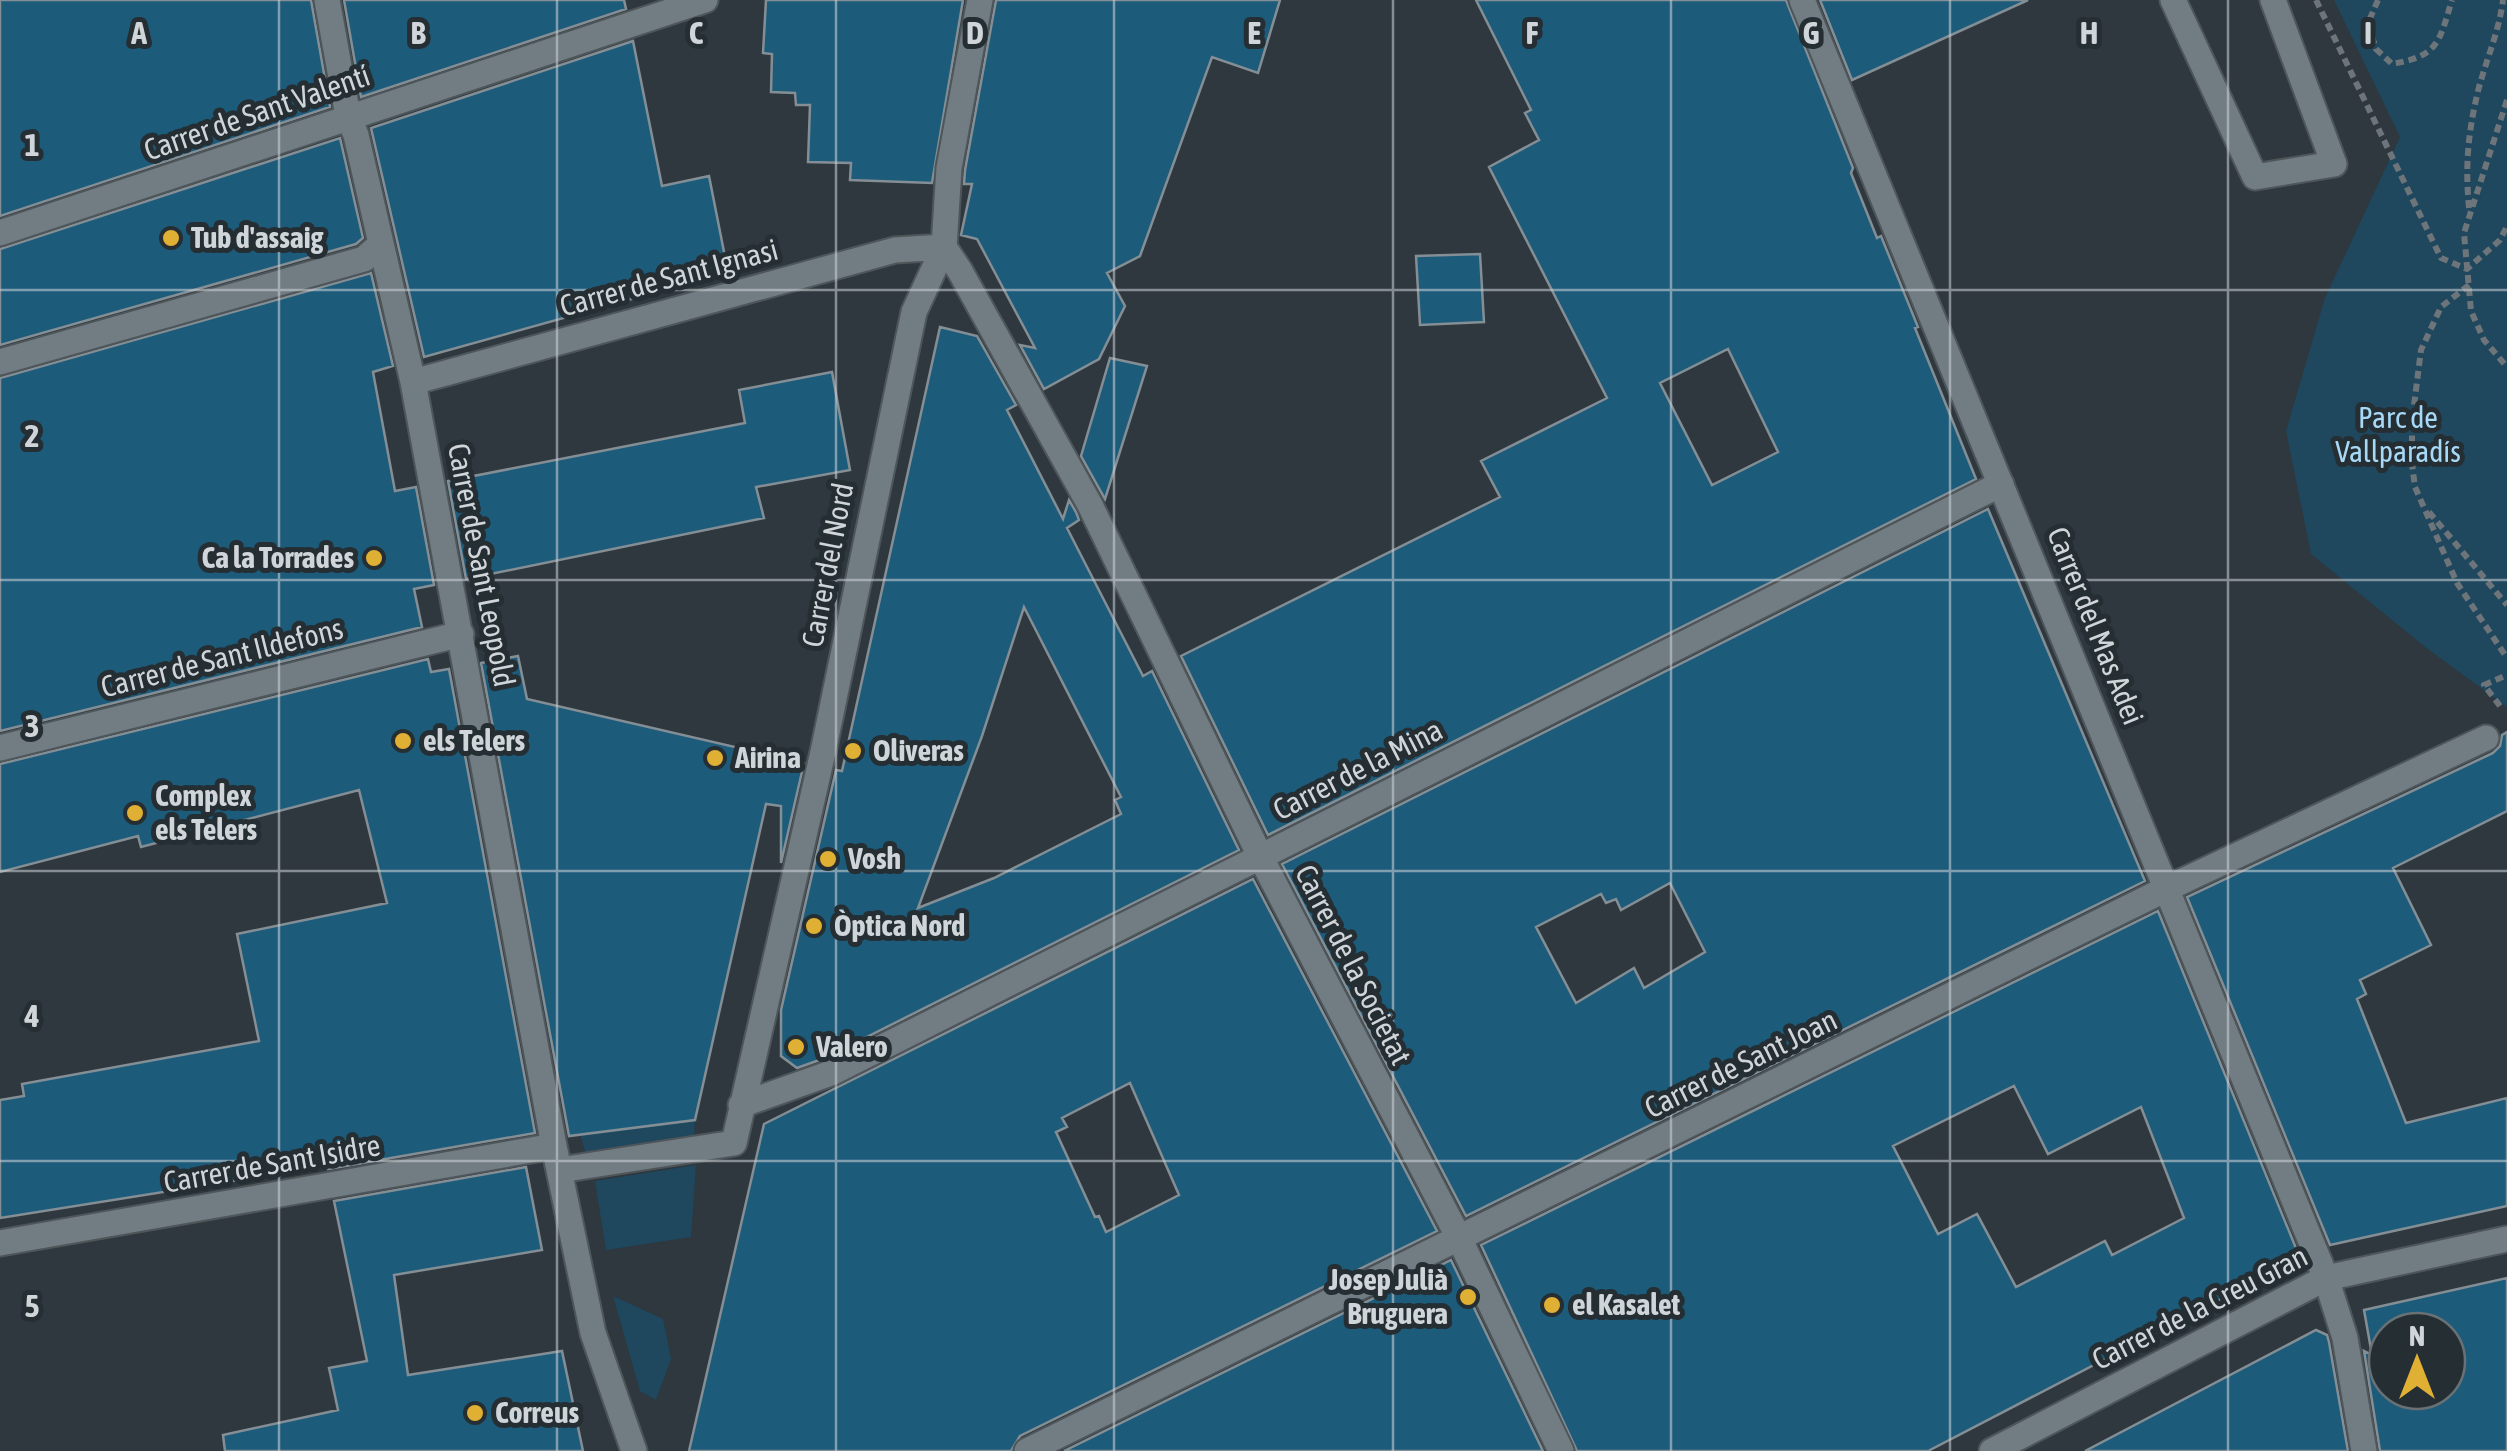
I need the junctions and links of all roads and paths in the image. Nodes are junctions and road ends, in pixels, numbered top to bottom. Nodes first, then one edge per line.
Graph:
1 (326, 0) edge
2 (706, 0) edge
3 (980, 0) edge
4 (1802, 0) edge
5 (2173, 0) edge
6 (2273, 0) edge
7 (2378, 0) edge
8 (2452, 0) edge
9 (2502, 0) edge
10 (2318, 2) edge
11 (2507, 100) edge
12 (348, 116) junction
13 (2469, 214) junction
14 (2507, 226) edge
15 (0, 233) edge
16 (380, 245) junction
17 (944, 248) junction
18 (2467, 269) junction
19 (2469, 285) junction
20 (0, 362) edge
21 (2507, 367) edge
22 (413, 382) junction
23 (2001, 484) junction
24 (2422, 504) junction
25 (2507, 605) edge
26 (460, 634) junction
27 (2507, 658) edge
28 (2507, 675) edge
29 (2507, 715) edge
30 (2486, 738) dead end
31 (0, 748) edge
32 (1260, 856) junction
33 (2168, 888) junction
34 (741, 1104) junction
35 (734, 1144) joint
36 (557, 1158) junction
37 (2507, 1238) edge
38 (1460, 1240) junction
39 (0, 1243) edge
40 (2326, 1278) junction
41 (634, 1451) edge
42 (1027, 1451) edge
43 (1561, 1451) edge
44 (1992, 1451) edge
45 (2364, 1451) edge

1 - 12 street, Carrer de Sant Leopold
2 - 12 street, Carrer de Sant Valentí
3 - 17 street, Carrer del Nord
4 - 23 street, Carrer del Mas Adei
5 - 6 street
7 - 8 path
9 - 13 path
10 - 18 path
11 - 13 path
12 - 15 street, Carrer de Sant Valentí
12 - 16 street, Carrer de Sant Leopold
13 - 18 path
14 - 18 path
16 - 20 street
16 - 22 street, Carrer de Sant Leopold
17 - 22 street, Carrer de Sant Ignasi
17 - 32 street, Carrer de la Societat
17 - 34 street, Carrer del Nord
18 - 19 path
19 - 21 path
19 - 24 path
22 - 26 street, Carrer de Sant Leopold
23 - 32 street, Carrer de la Mina
23 - 33 street, Carrer del Mas Adei
24 - 25 path
24 - 27 path
26 - 31 street, Carrer de Sant Ildefons
26 - 36 street, Carrer de Sant Leopold
28 - 29 path
30 - 33 street, Carrer de Sant Joan
32 - 34 street, Carrer de la Mina
32 - 38 street, Carrer de la Societat
33 - 38 street, Carrer de Sant Joan
33 - 40 street, Carrer del Mas Adei
34 - 35 street, Carrer del Nord
35 - 36 street, Carrer de Sant Isidre
36 - 39 street, Carrer de Sant Isidre
36 - 41 street, Carrer de Sant Leopold
37 - 40 street, Carrer de la Creu Gran
38 - 42 street, Carrer de Sant Joan
38 - 43 street, Carrer de la Societat
40 - 44 street, Carrer de la Creu Gran
40 - 45 street, Carrer del Mas Adei

